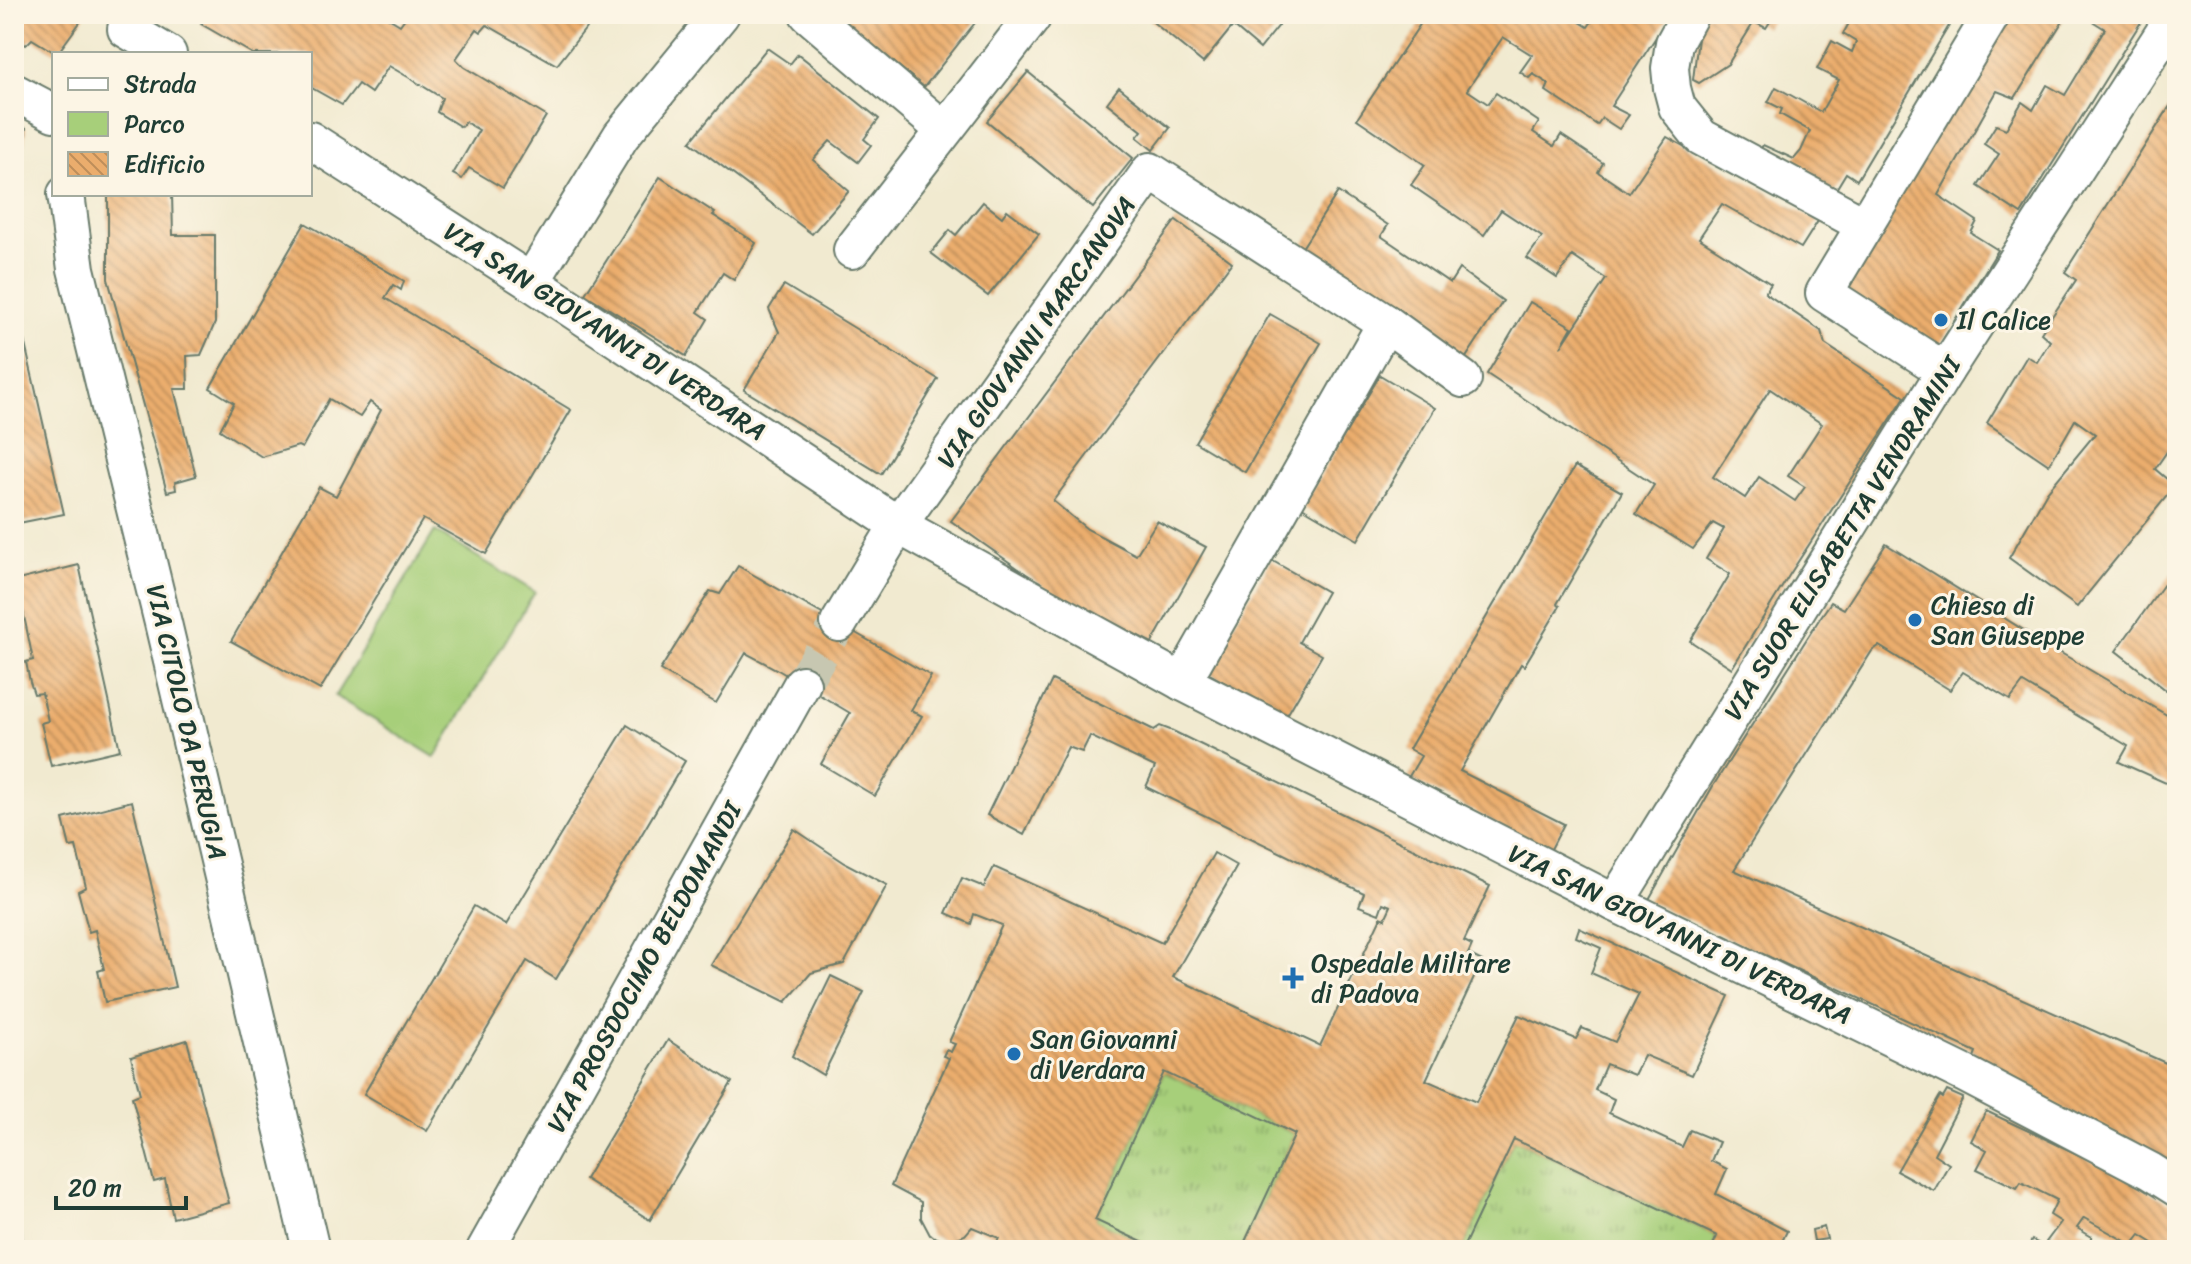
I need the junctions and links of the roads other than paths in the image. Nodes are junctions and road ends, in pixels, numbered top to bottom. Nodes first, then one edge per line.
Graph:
1 (721, 14) edge
2 (808, 14) edge
3 (1690, 14) edge
4 (1992, 14) edge
5 (2176, 14) edge
6 (1032, 18) dead end
7 (125, 32) edge
8 (164, 52) edge
9 (14, 92) edge
10 (52, 112) edge
11 (943, 129) junction
12 (312, 141) edge
13 (66, 196) edge
14 (1863, 224) junction
15 (852, 250) dead end
16 (531, 282) junction
17 (1386, 323) junction
18 (1945, 371) junction
19 (1463, 379) dead end
20 (898, 525) junction
21 (839, 623) tunnel mouth
22 (1182, 682) junction
23 (802, 684) tunnel mouth
24 (1615, 903) junction
25 (2177, 1188) edge
26 (311, 1250) edge
27 (485, 1250) edge

1 - 16 street
2 - 11 street
3 - 14 street
4 - 14 street
5 - 18 street, VIA SUOR ELISABETTA VENDRAMINI
6 - 11 street
7 - 8 street
9 - 10 street
11 - 15 street
12 - 16 street, VIA SAN GIOVANNI DI VERDARA
13 - 26 street, VIA CITOLO DA PERUGIA
14 - 18 street
16 - 20 street, VIA SAN GIOVANNI DI VERDARA
17 - 19 street, VIA GIOVANNI MARCANOVA
17 - 20 street, VIA GIOVANNI MARCANOVA
17 - 22 street
18 - 24 street, VIA SUOR ELISABETTA VENDRAMINI
20 - 21 street
20 - 22 street, VIA SAN GIOVANNI DI VERDARA
22 - 24 street, VIA SAN GIOVANNI DI VERDARA
23 - 27 street, VIA PROSDOCIMO BELDOMANDI
24 - 25 street, VIA SAN GIOVANNI DI VERDARA

